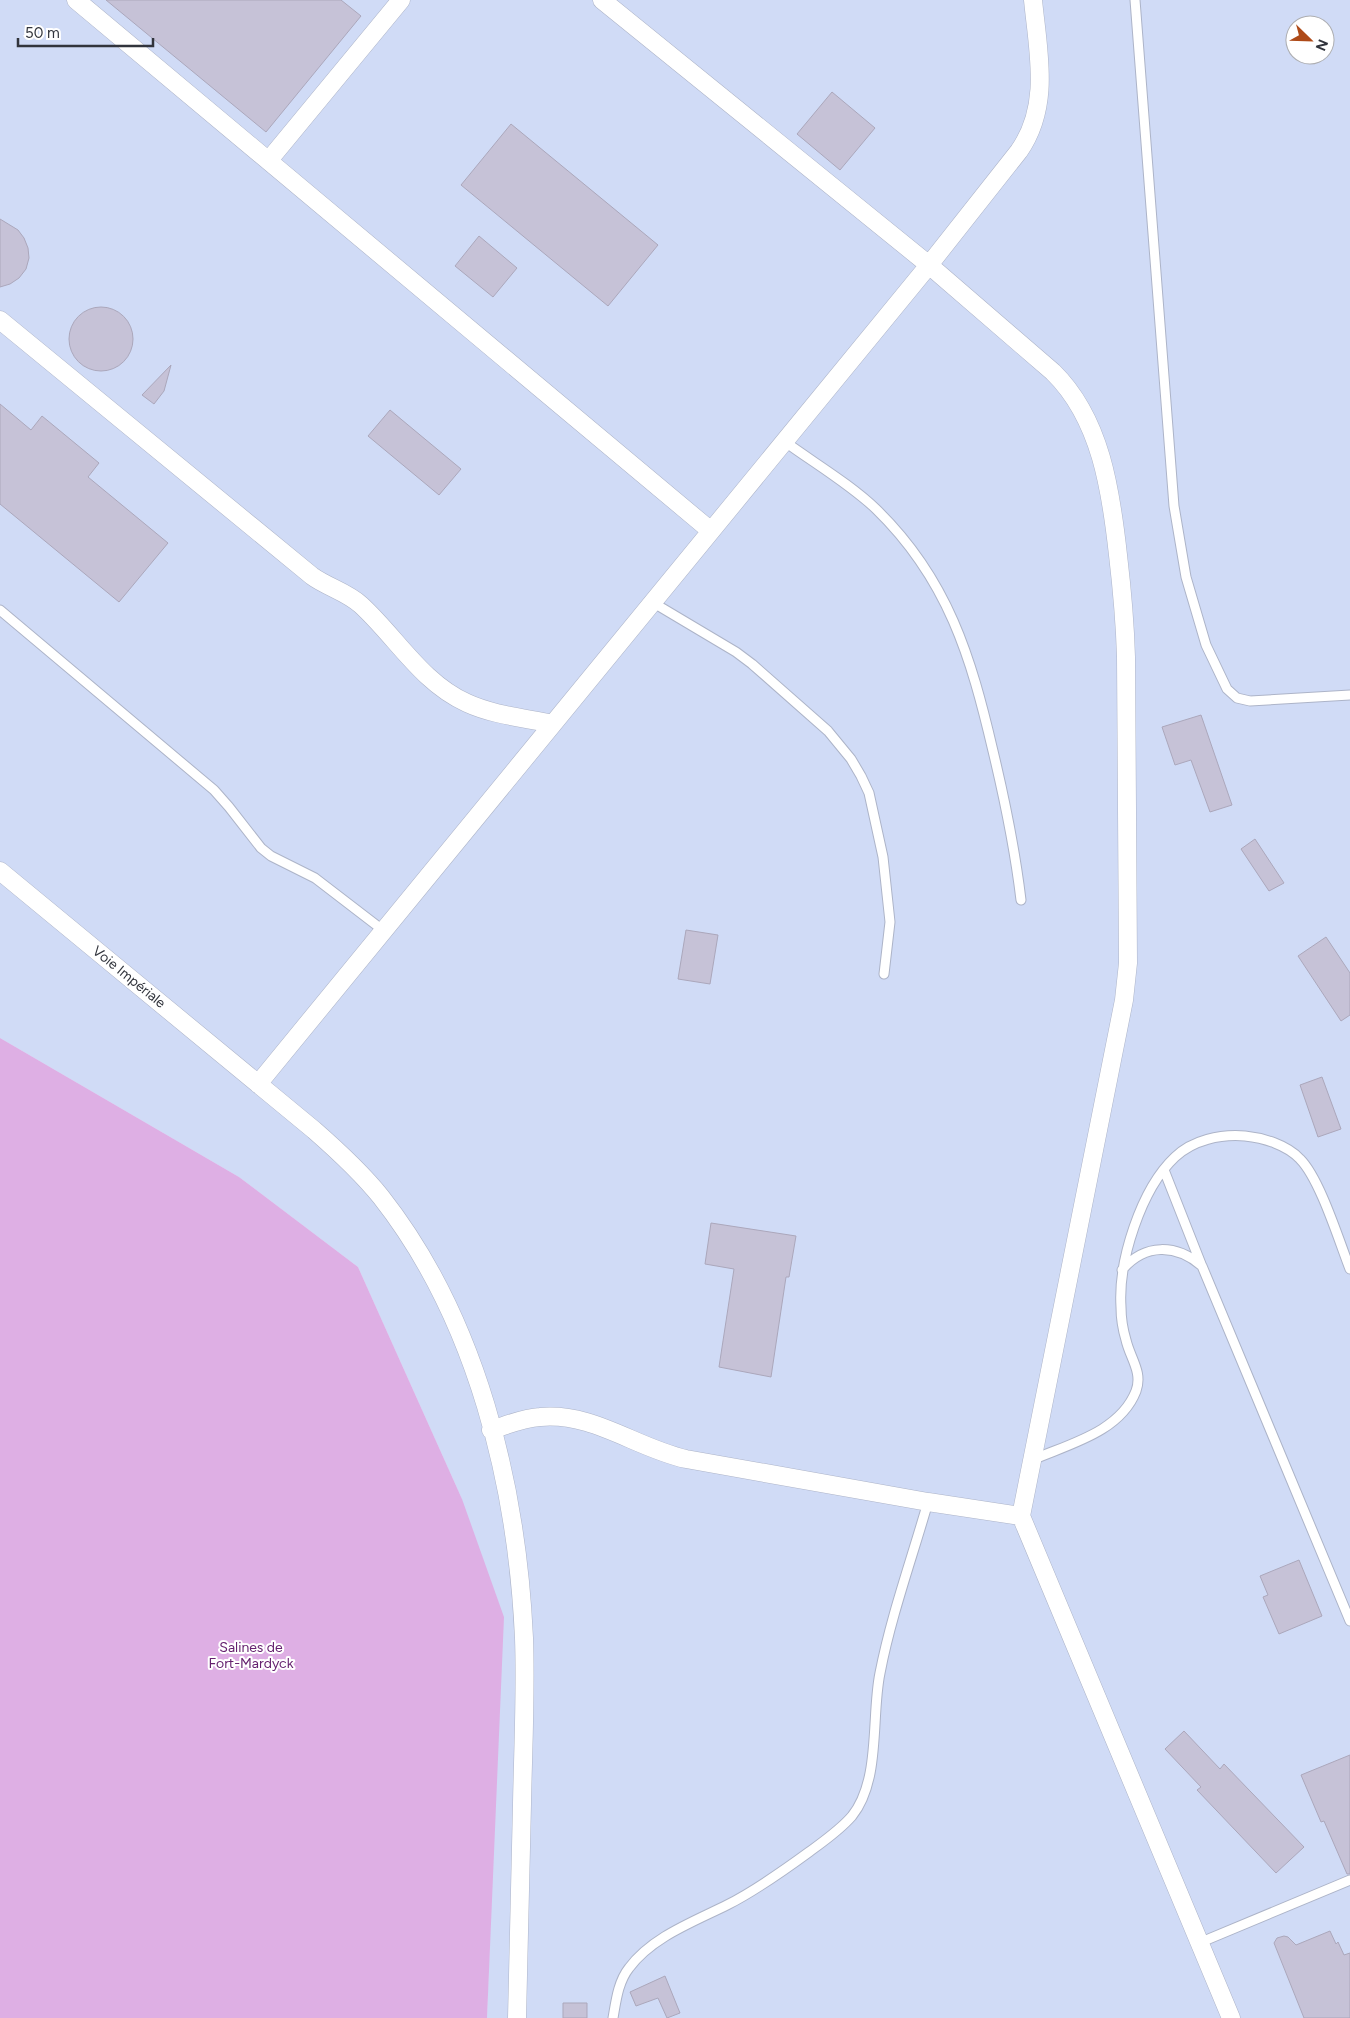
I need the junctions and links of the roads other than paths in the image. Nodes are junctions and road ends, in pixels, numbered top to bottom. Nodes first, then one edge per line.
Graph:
1 (76, 0) edge
2 (401, 0) edge
3 (602, 0) edge
4 (1033, 0) edge
5 (1135, 0) edge
6 (269, 160) junction
7 (929, 265) junction
8 (0, 320) edge
9 (784, 441) junction
10 (711, 530) junction
11 (652, 602) junction
12 (0, 610) edge
13 (1350, 695) edge
14 (553, 724) junction
15 (0, 871) edge
16 (1021, 900) dead end
17 (384, 930) junction
18 (884, 974) dead end
19 (258, 1084) junction
20 (1164, 1170) junction
21 (1202, 1266) junction
22 (1350, 1269) edge
23 (1122, 1270) junction
24 (492, 1430) junction
25 (1032, 1460) junction
26 (928, 1502) junction
27 (1021, 1516) junction
28 (1350, 1621) edge
29 (1350, 1880) edge
30 (1199, 1943) junction
31 (517, 2018) edge
32 (613, 2018) edge
33 (1230, 2018) edge

1 - 6 street
2 - 6 street
3 - 7 street
4 - 7 street
5 - 13 lane
6 - 10 street
7 - 9 street
7 - 25 street
8 - 14 street
9 - 10 street
9 - 16 lane
10 - 11 street
11 - 14 street
11 - 18 lane
12 - 17 lane
14 - 17 street
15 - 19 street, Voie Impériale
17 - 19 street
19 - 24 street, Voie Impériale
20 - 21 lane
20 - 22 lane
20 - 23 lane
21 - 23 lane
21 - 28 lane
23 - 25 lane
24 - 26 street
24 - 31 street, Voie Impériale
25 - 27 street
26 - 27 street
26 - 32 lane
27 - 30 street
29 - 30 lane
30 - 33 street

